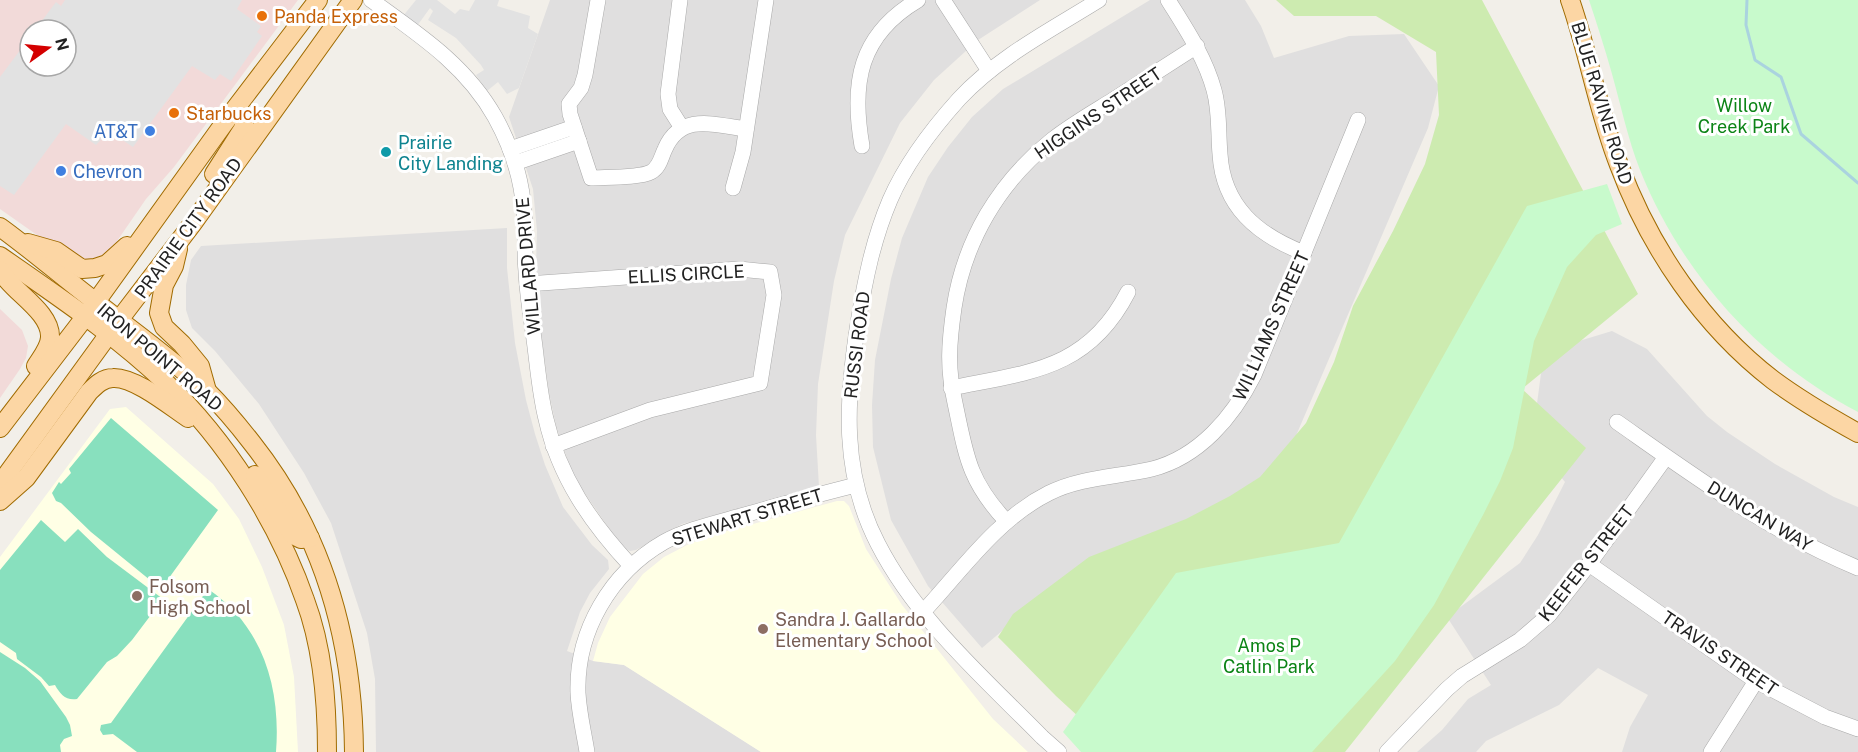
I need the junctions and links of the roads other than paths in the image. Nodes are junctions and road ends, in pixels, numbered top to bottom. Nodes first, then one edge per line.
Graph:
1 (318, 0) edge
2 (353, 0) edge
3 (370, 0) edge
4 (598, 0) edge
5 (680, 0) edge
6 (766, 0) edge
7 (918, 0) edge
8 (943, 0) edge
9 (1099, 0) edge
10 (1168, 0) edge
11 (1570, 0) edge
12 (1197, 46) junction
13 (989, 71) junction
14 (236, 110) junction
15 (1358, 120) dead end
16 (682, 128) junction
17 (746, 129) junction
18 (576, 134) junction
19 (862, 146) dead end
20 (512, 156) junction
21 (732, 188) dead end
22 (210, 199) junction
23 (156, 221) junction
24 (0, 227) edge
25 (18, 240) junction
26 (179, 240) junction
27 (1304, 253) junction
28 (0, 256) edge
29 (0, 270) edge
30 (527, 284) junction
31 (1128, 292) dead end
32 (96, 302) junction
33 (85, 317) junction
34 (113, 327) junction
35 (951, 388) junction
36 (208, 392) junction
37 (1617, 422) dead end
38 (0, 428) edge
39 (1858, 433) edge
40 (217, 441) junction
41 (553, 446) junction
42 (1666, 457) junction
43 (0, 484) edge
44 (856, 485) junction
45 (0, 501) edge
46 (1006, 521) junction
47 (310, 538) junction
48 (1589, 564) junction
49 (631, 566) junction
50 (1858, 568) edge
51 (923, 612) junction
52 (1756, 681) junction
53 (1858, 729) edge
54 (327, 752) edge
55 (354, 752) edge
56 (587, 752) edge
57 (1059, 752) edge
58 (1388, 752) edge
59 (1710, 752) edge

1 - 14 main road, PRAIRIE CITY ROAD
2 - 22 main road, PRAIRIE CITY ROAD
3 - 20 street, WILLARD DRIVE
4 - 18 street
5 - 16 street
6 - 17 street
7 - 19 street
8 - 13 street
9 - 13 street, RUSSI ROAD
10 - 12 street
11 - 39 main road, BLUE RAVINE ROAD
12 - 27 street
12 - 35 street, HIGGINS STREET
13 - 44 street, RUSSI ROAD
14 - 22 main road
14 - 23 main road, PRAIRIE CITY ROAD
15 - 27 street, WILLIAMS STREET
16 - 17 street
16 - 18 street
17 - 21 street
18 - 20 street
20 - 30 street, WILLARD DRIVE
22 - 26 main road, PRAIRIE CITY ROAD
23 - 25 main road
23 - 32 main road, PRAIRIE CITY ROAD
24 - 25 main road, IRON POINT ROAD
25 - 32 main road, IRON POINT ROAD
26 - 34 main road, PRAIRIE CITY ROAD
26 - 36 main road
27 - 46 street, WILLIAMS STREET
28 - 33 main road, IRON POINT ROAD
29 - 38 main road
30 - 41 street, WILLARD DRIVE
30 - 41 street, ELLIS CIRCLE
31 - 35 street
32 - 33 main road, PRAIRIE CITY ROAD
32 - 34 main road, IRON POINT ROAD
33 - 34 main road, IRON POINT ROAD
33 - 38 main road, PRAIRIE CITY ROAD
34 - 36 main road, IRON POINT ROAD
34 - 40 main road, IRON POINT ROAD
34 - 43 main road, PRAIRIE CITY ROAD
35 - 46 street, HIGGINS STREET
36 - 47 main road, IRON POINT ROAD
37 - 42 street, DUNCAN WAY
40 - 45 main road
40 - 47 main road
40 - 54 main road, IRON POINT ROAD
41 - 49 street, WILLARD DRIVE
42 - 48 street, KEEFER STREET
42 - 50 street, DUNCAN WAY
44 - 49 street, STEWART STREET
44 - 51 street, RUSSI ROAD
46 - 51 street, WILLIAMS STREET
47 - 55 main road, IRON POINT ROAD
48 - 52 street, TRAVIS STREET
48 - 58 street, KEEFER STREET
49 - 56 street, STEWART STREET
51 - 57 street, RUSSI ROAD
52 - 53 street, TRAVIS STREET
52 - 59 street

